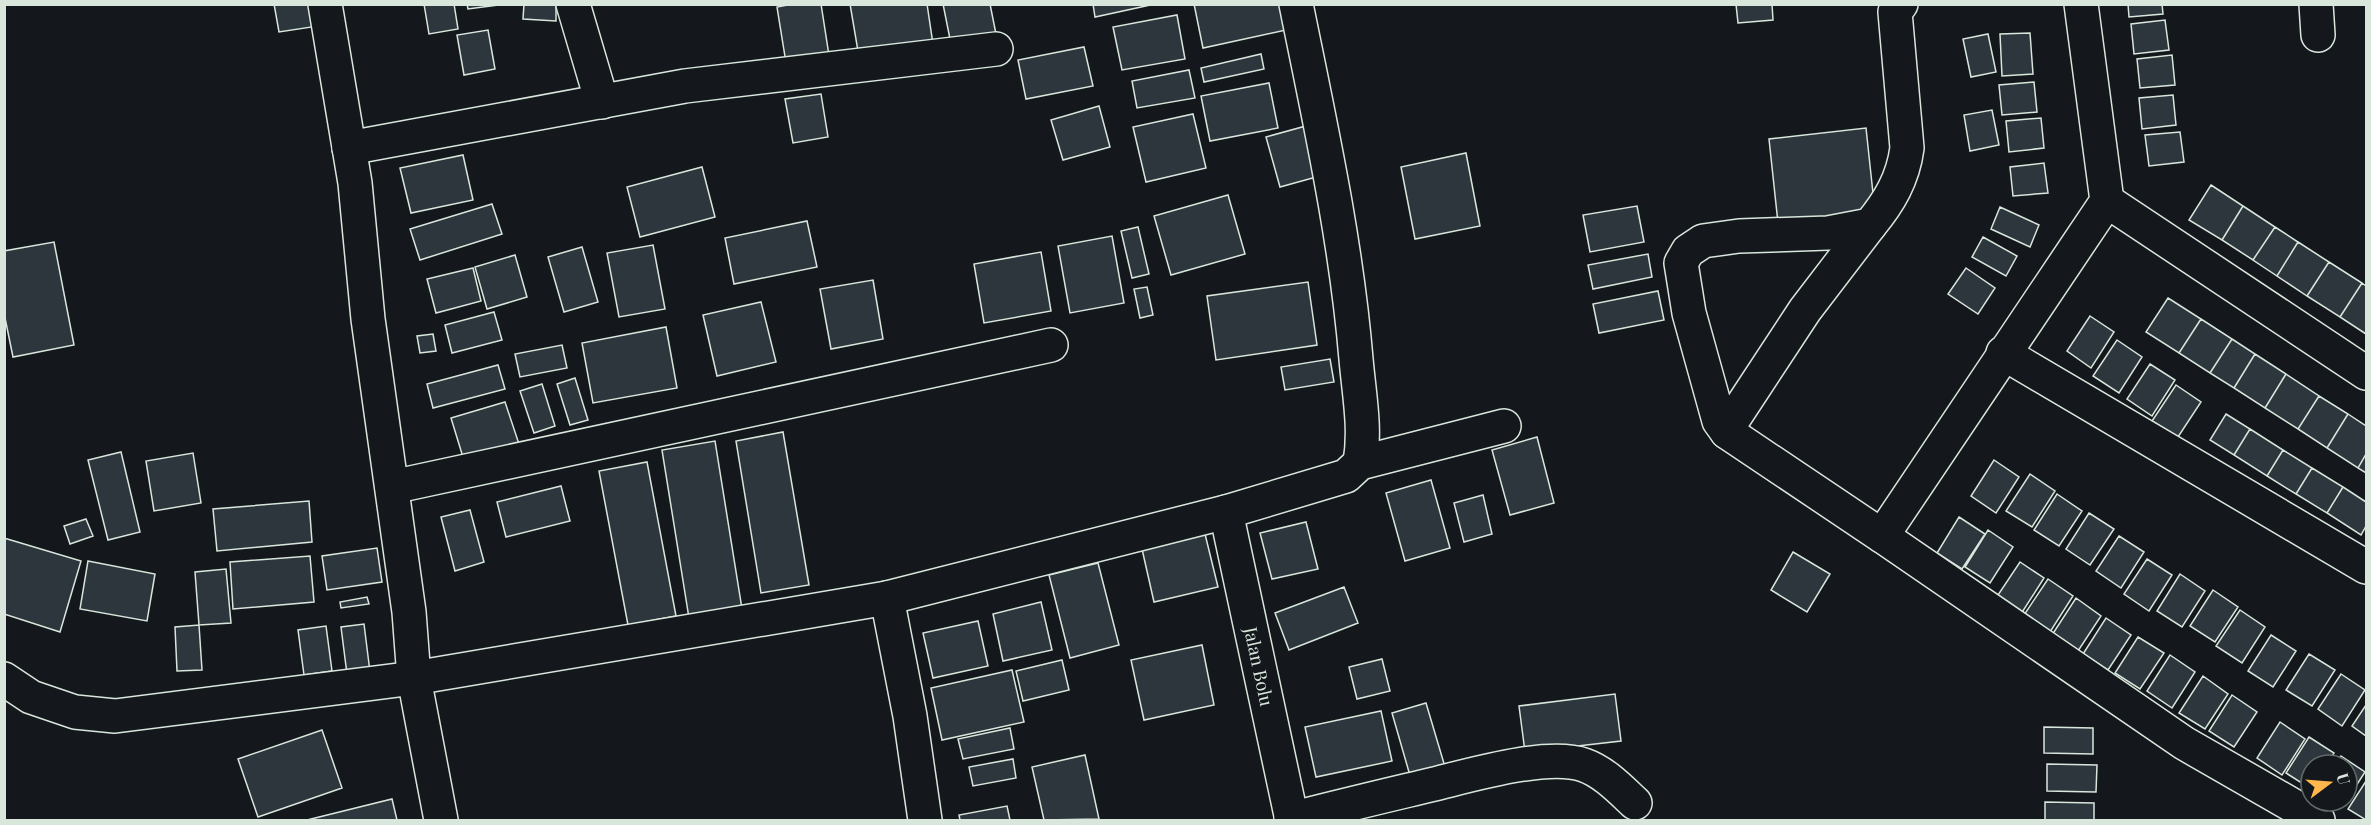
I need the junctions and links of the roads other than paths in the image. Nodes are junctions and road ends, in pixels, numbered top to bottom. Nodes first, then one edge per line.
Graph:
1 (326, 4) edge
2 (573, 4) edge
3 (1296, 4) edge
4 (1901, 4) edge
5 (2081, 4) edge
6 (996, 49) dead end
7 (602, 102) junction
8 (349, 148) junction
9 (2107, 201) junction
10 (1870, 225) junction
11 (1051, 345) dead end
12 (2003, 353) junction
13 (2367, 373) edge
14 (1504, 426) dead end
15 (1727, 432) junction
16 (1360, 463) junction
17 (392, 487) junction
18 (1226, 512) junction
19 (1882, 536) junction
20 (2367, 567) edge
21 (887, 598) junction
22 (414, 678) junction
23 (4, 679) edge
24 (1635, 803) dead end
25 (441, 820) edge
26 (925, 820) edge
27 (1291, 820) edge
28 (2318, 820) edge

1 - 8 street
2 - 7 street
3 - 16 street
4 - 10 street
5 - 9 street
6 - 7 street
7 - 8 street
8 - 17 street
9 - 12 street
9 - 13 street
10 - 15 street
10 - 15 street
11 - 17 street
12 - 19 street
12 - 20 street
14 - 16 street
15 - 19 street
16 - 18 street
17 - 22 street
18 - 21 street
18 - 27 street, Jalan Bolu
19 - 28 street
21 - 22 street
21 - 26 street
22 - 23 street
22 - 25 street
24 - 27 street

